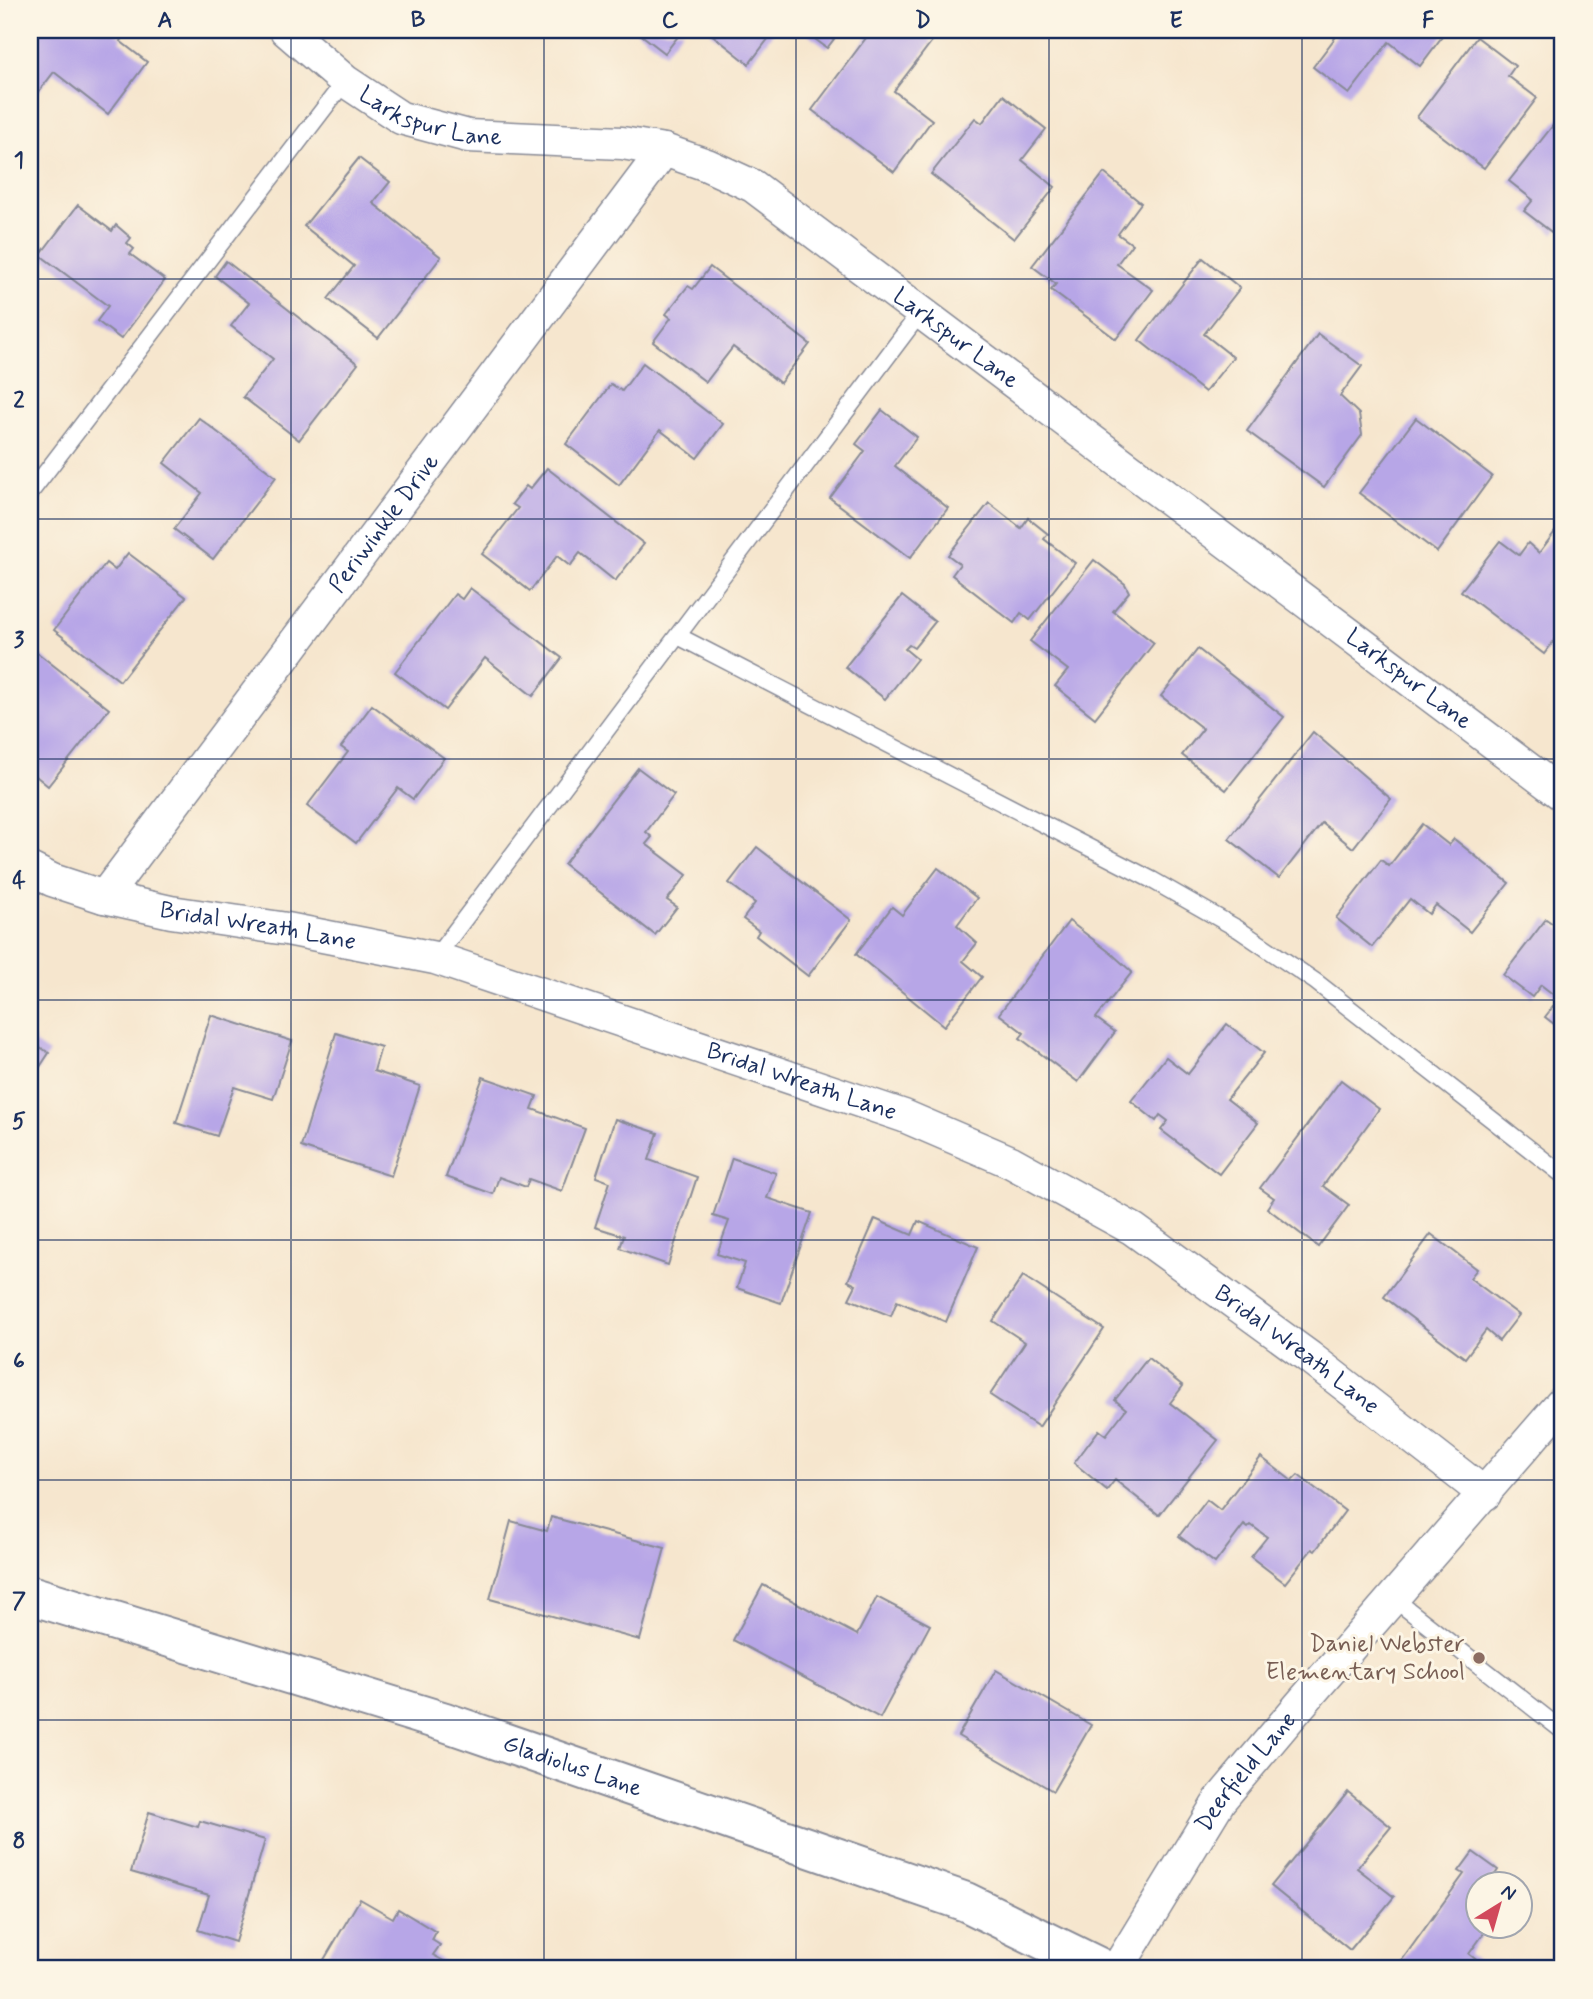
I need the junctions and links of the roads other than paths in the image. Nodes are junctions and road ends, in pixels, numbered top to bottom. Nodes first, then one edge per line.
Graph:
1 (286, 30) edge
2 (345, 81) junction
3 (664, 150) junction
4 (920, 313) junction
5 (30, 493) edge
6 (678, 636) junction
7 (1563, 795) edge
8 (30, 869) edge
9 (104, 897) junction
10 (435, 958) junction
11 (1563, 1175) edge
12 (1563, 1402) edge
13 (1485, 1494) junction
14 (30, 1595) edge
15 (1393, 1598) junction
16 (1563, 1731) edge
17 (1103, 1969) edge
18 (1117, 1969) edge

1 - 2 street, Larkspur Lane
2 - 3 street, Larkspur Lane
2 - 5 lane
3 - 4 street, Larkspur Lane
3 - 9 street, Periwinkle Drive
4 - 6 lane
4 - 7 street, Larkspur Lane
6 - 10 lane
6 - 11 lane
8 - 9 street, Bridal Wreath Lane
9 - 10 street, Bridal Wreath Lane
10 - 13 street, Bridal Wreath Lane
12 - 13 street, Deerfield Lane
13 - 15 street, Deerfield Lane
14 - 17 street, Gladiolus Lane
15 - 16 lane
15 - 18 street, Deerfield Lane

